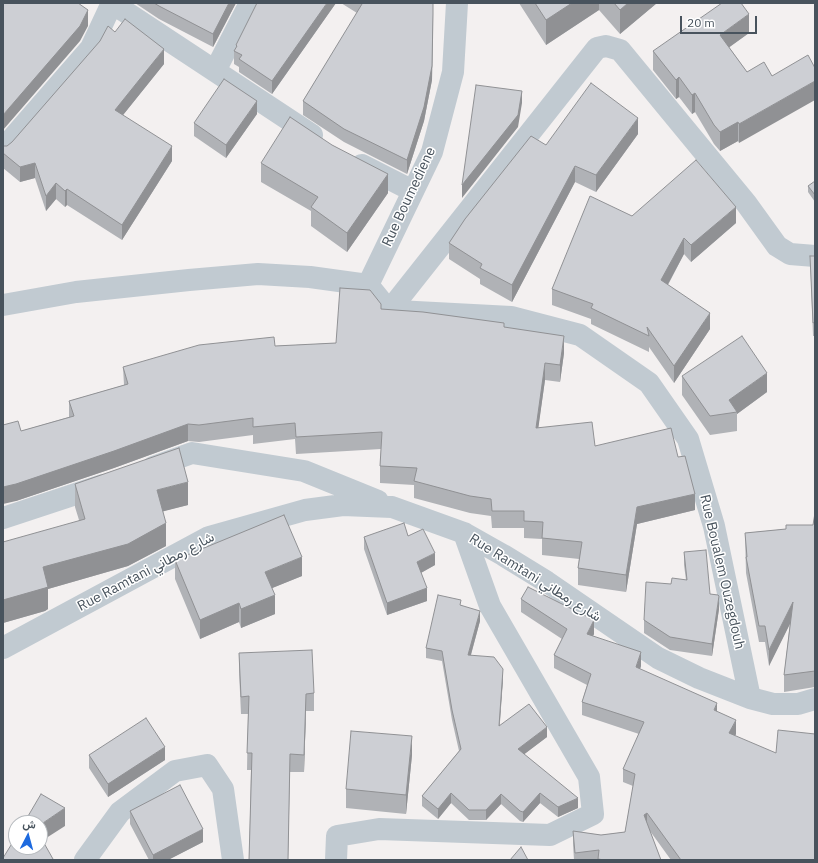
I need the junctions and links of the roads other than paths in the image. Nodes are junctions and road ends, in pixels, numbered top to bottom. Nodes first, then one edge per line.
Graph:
1 (112, 3) edge
2 (250, 3) edge
3 (457, 3) edge
4 (216, 71) junction
5 (326, 144) edge
6 (3, 149) edge
7 (345, 156) edge
8 (413, 191) junction
9 (815, 256) edge
10 (368, 285) junction
11 (3, 305) edge
12 (389, 311) junction
13 (392, 507) junction
14 (3, 518) edge
15 (464, 533) junction
16 (3, 648) edge
17 (750, 698) junction
18 (815, 699) edge
19 (85, 860) edge
20 (233, 860) edge
21 (336, 860) edge

1 - 4 street
1 - 6 street
2 - 4 street
3 - 8 street, Rue Boumediene
4 - 5 street
7 - 8 street
8 - 10 street, Rue Boumediene
9 - 12 street
10 - 11 street
10 - 12 street
12 - 17 street, Rue Boualem Ouzegdouh
13 - 14 street
13 - 15 street, Rue Ramtani شارع رمطاني
13 - 16 street, Rue Ramtani شارع رمطاني
15 - 17 street, Rue Ramtani شارع رمطاني
15 - 21 street
17 - 18 street
19 - 20 street

